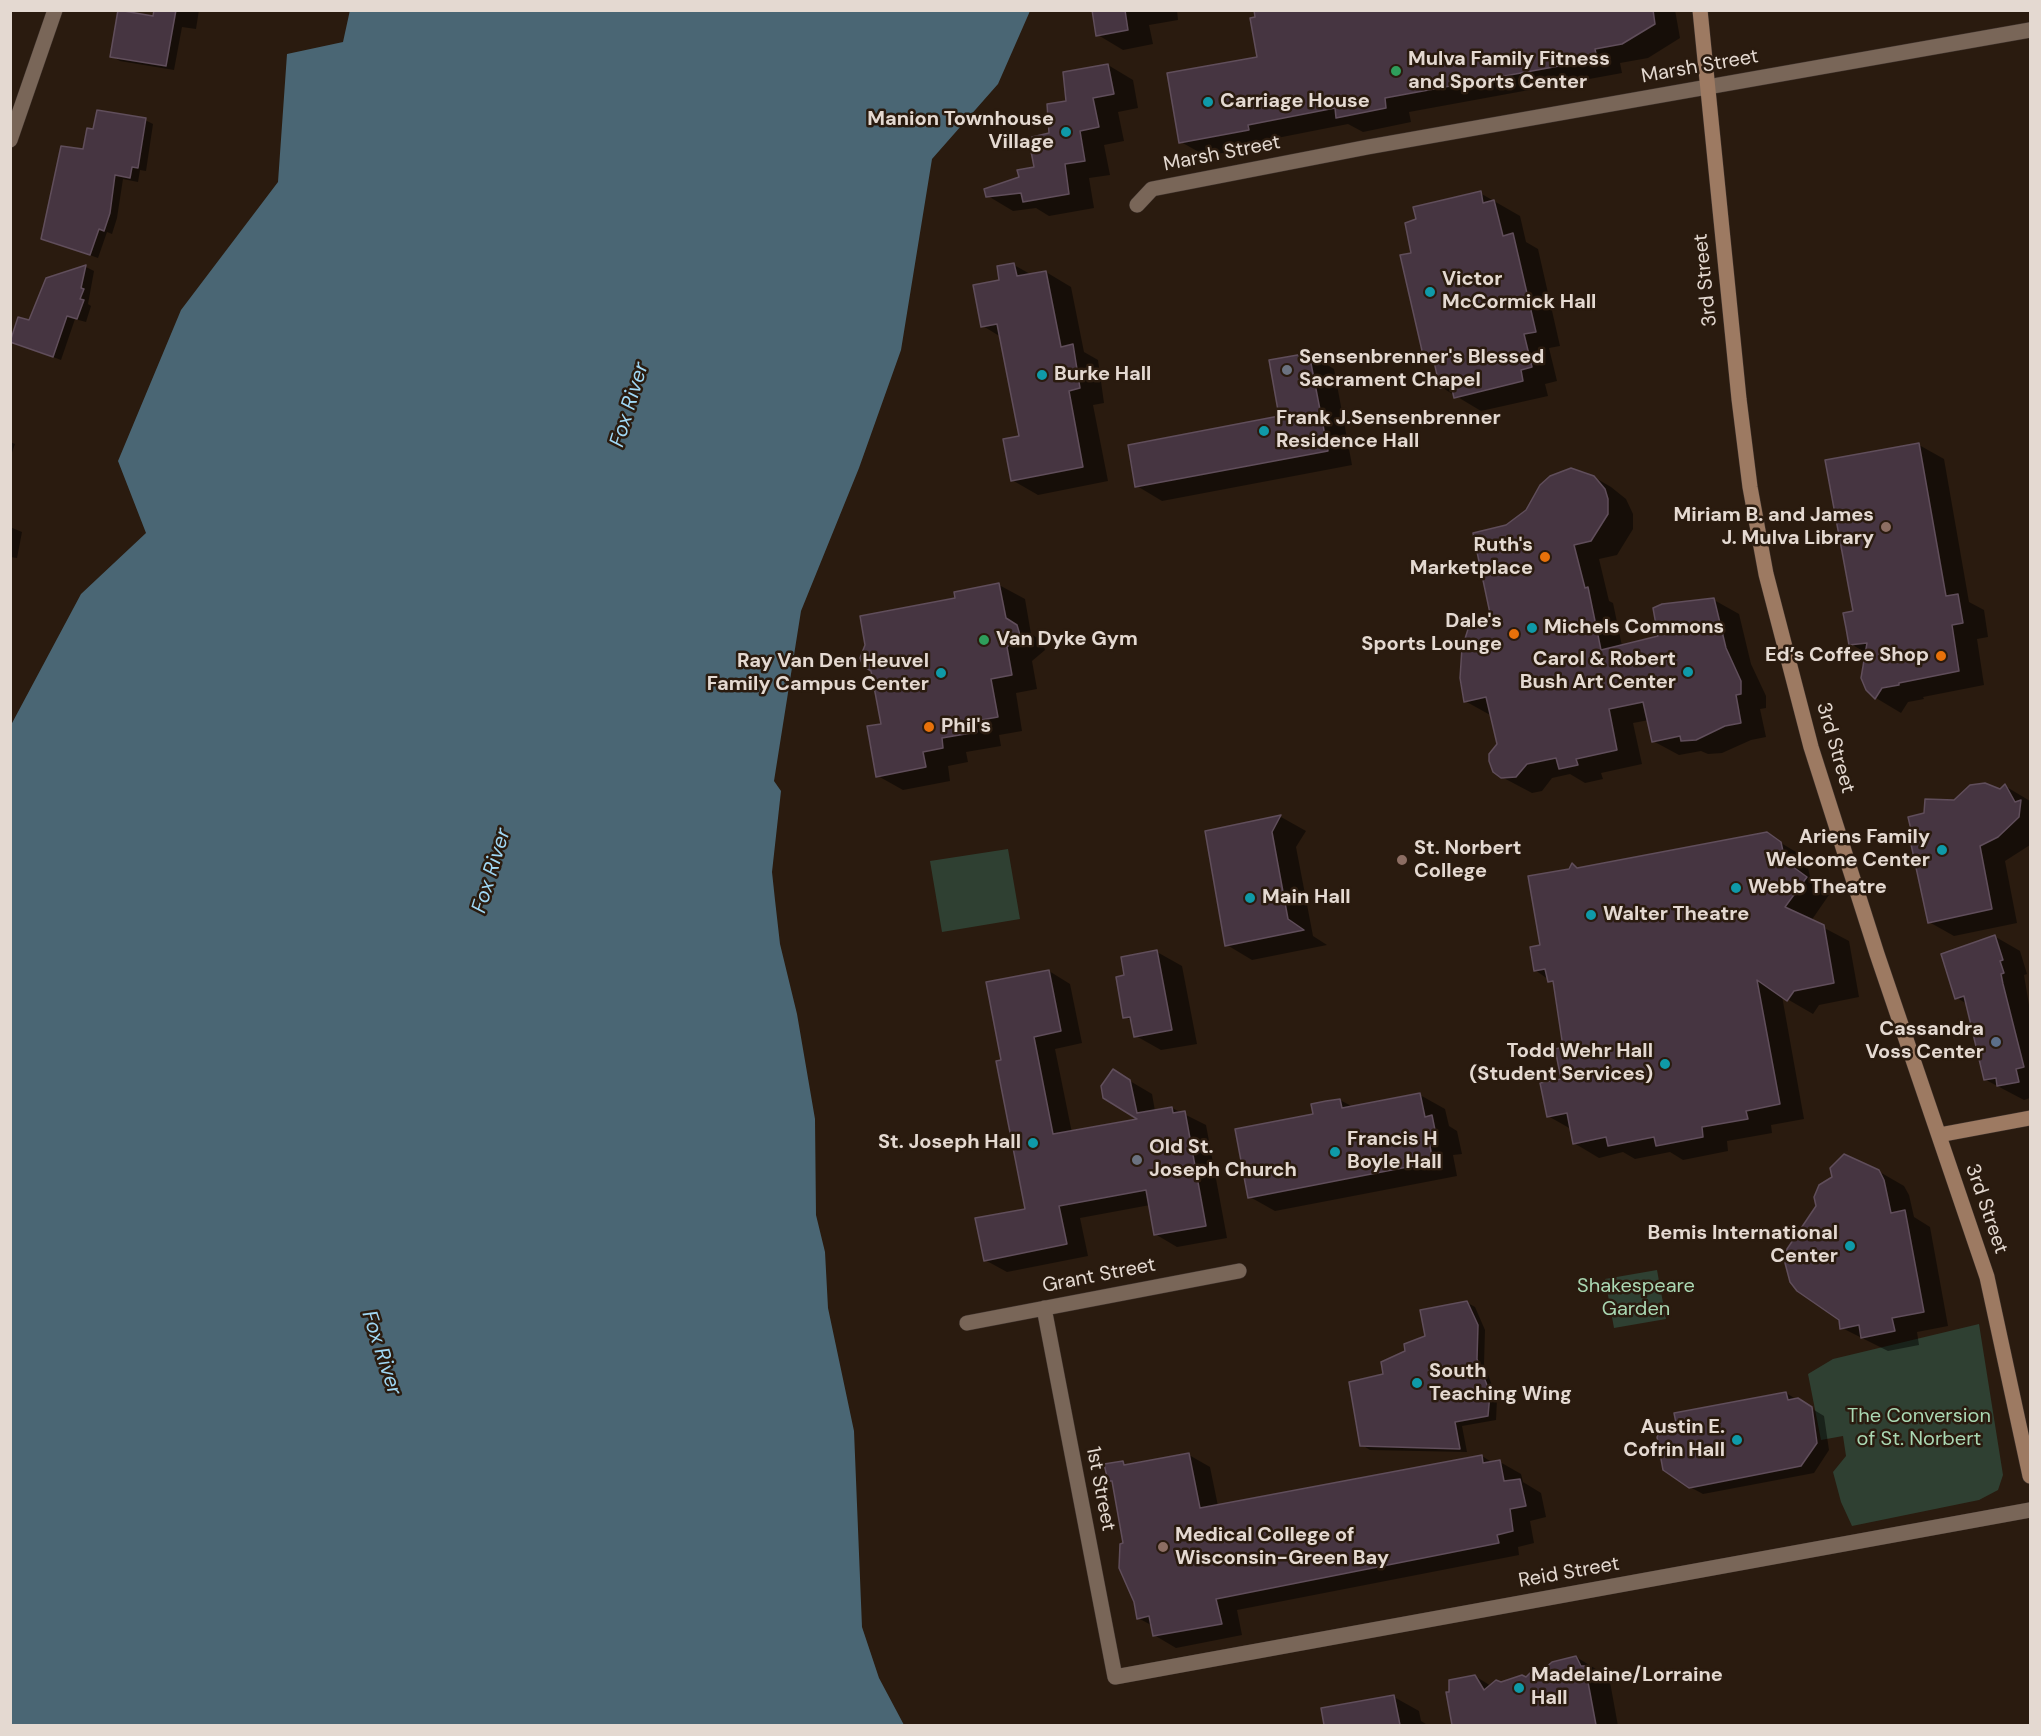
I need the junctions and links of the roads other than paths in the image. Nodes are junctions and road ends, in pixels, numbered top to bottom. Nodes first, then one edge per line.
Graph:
1 (55, 10) edge
2 (1700, 10) edge
3 (2031, 30) edge
4 (1708, 87) junction
5 (10, 140) edge
6 (1137, 205) dead end
7 (2031, 1118) edge
8 (1939, 1136) junction
9 (1239, 1270) dead end
10 (1044, 1308) junction
11 (967, 1323) dead end
12 (2031, 1476) edge
13 (2031, 1510) edge
14 (1114, 1677) joint

1 - 5 street
2 - 4 main road, 3rd Street
3 - 4 street, Marsh Street
4 - 6 street, Marsh Street
4 - 8 main road, 3rd Street
7 - 8 main road
8 - 12 main road, 3rd Street
9 - 10 street, Grant Street
10 - 11 street, Grant Street
10 - 14 street, 1st Street
13 - 14 street, Reid Street

